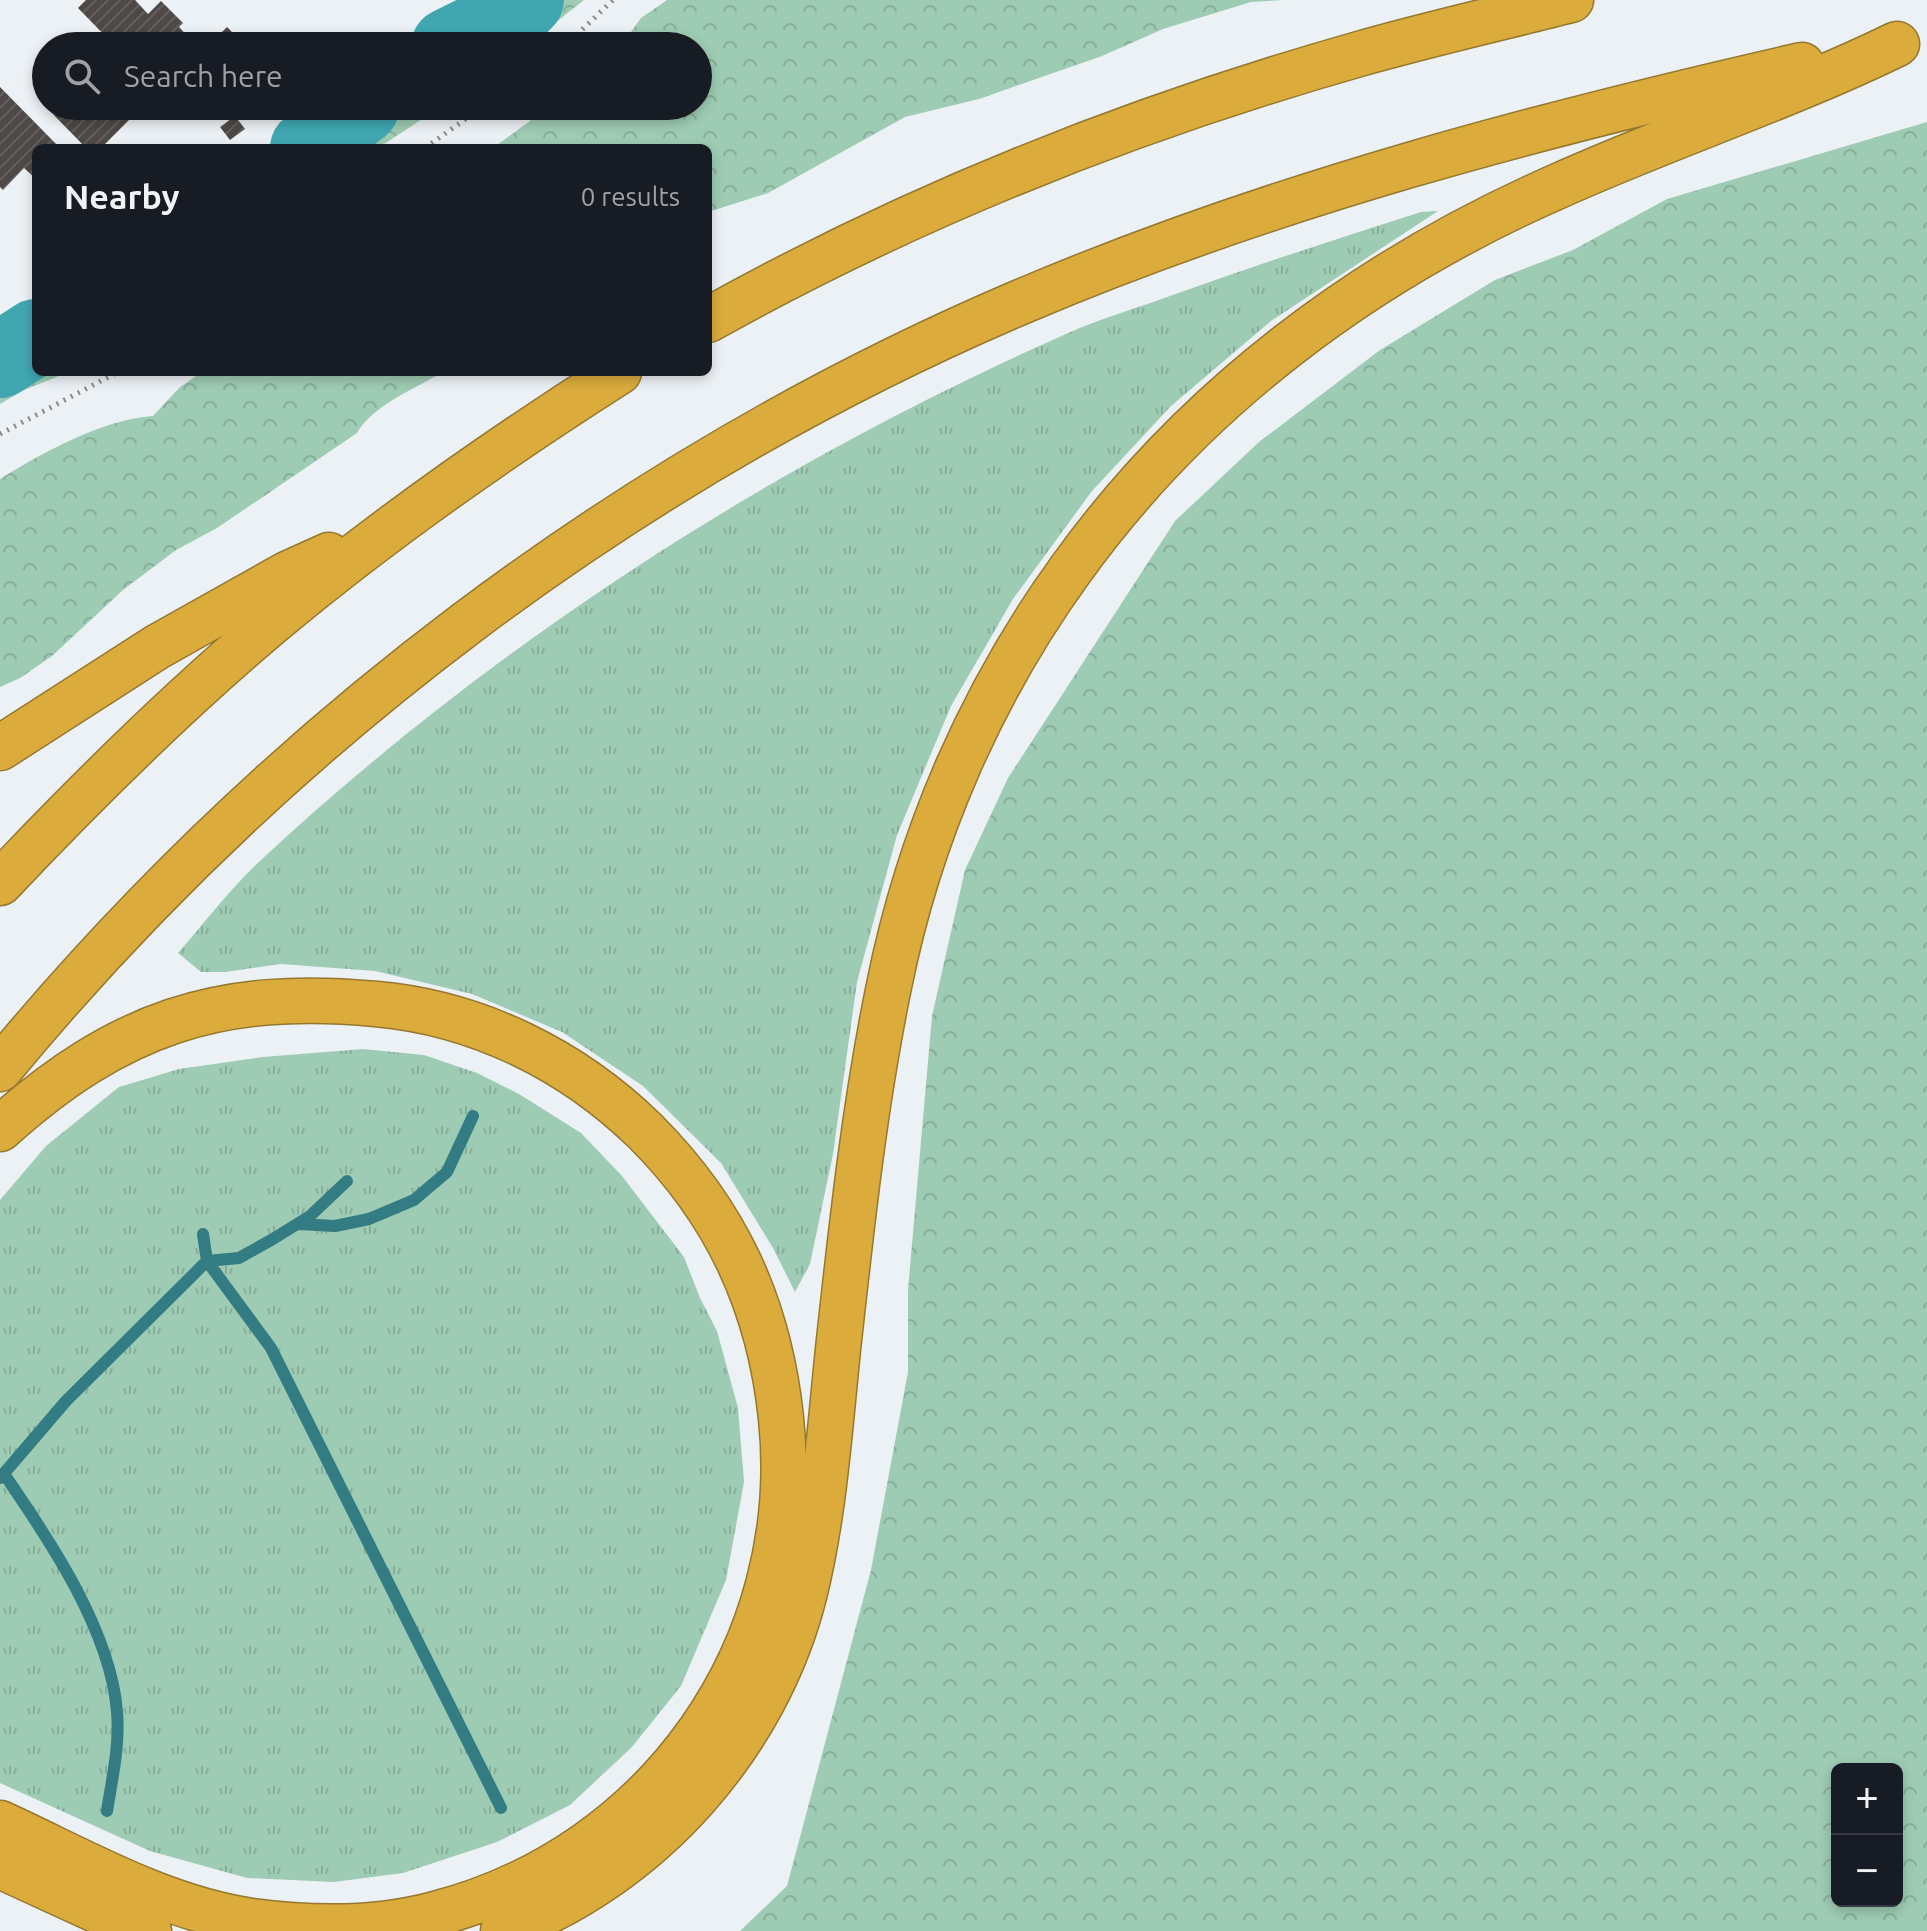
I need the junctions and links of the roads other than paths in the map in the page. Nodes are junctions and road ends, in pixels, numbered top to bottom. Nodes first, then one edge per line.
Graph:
1 (1571, 0) edge
2 (1912, 40) edge
3 (712, 318) edge
4 (613, 376) edge
5 (397, 524) junction
6 (0, 748) edge
7 (0, 883) edge
8 (0, 1069) edge
9 (0, 1129) edge
10 (0, 1823) edge
11 (0, 1866) edge
12 (149, 1931) edge
13 (503, 1931) edge

1 - 3 highway
2 - 8 highway
2 - 13 highway
4 - 5 highway
5 - 6 highway
5 - 7 highway
9 - 10 highway
11 - 12 highway

